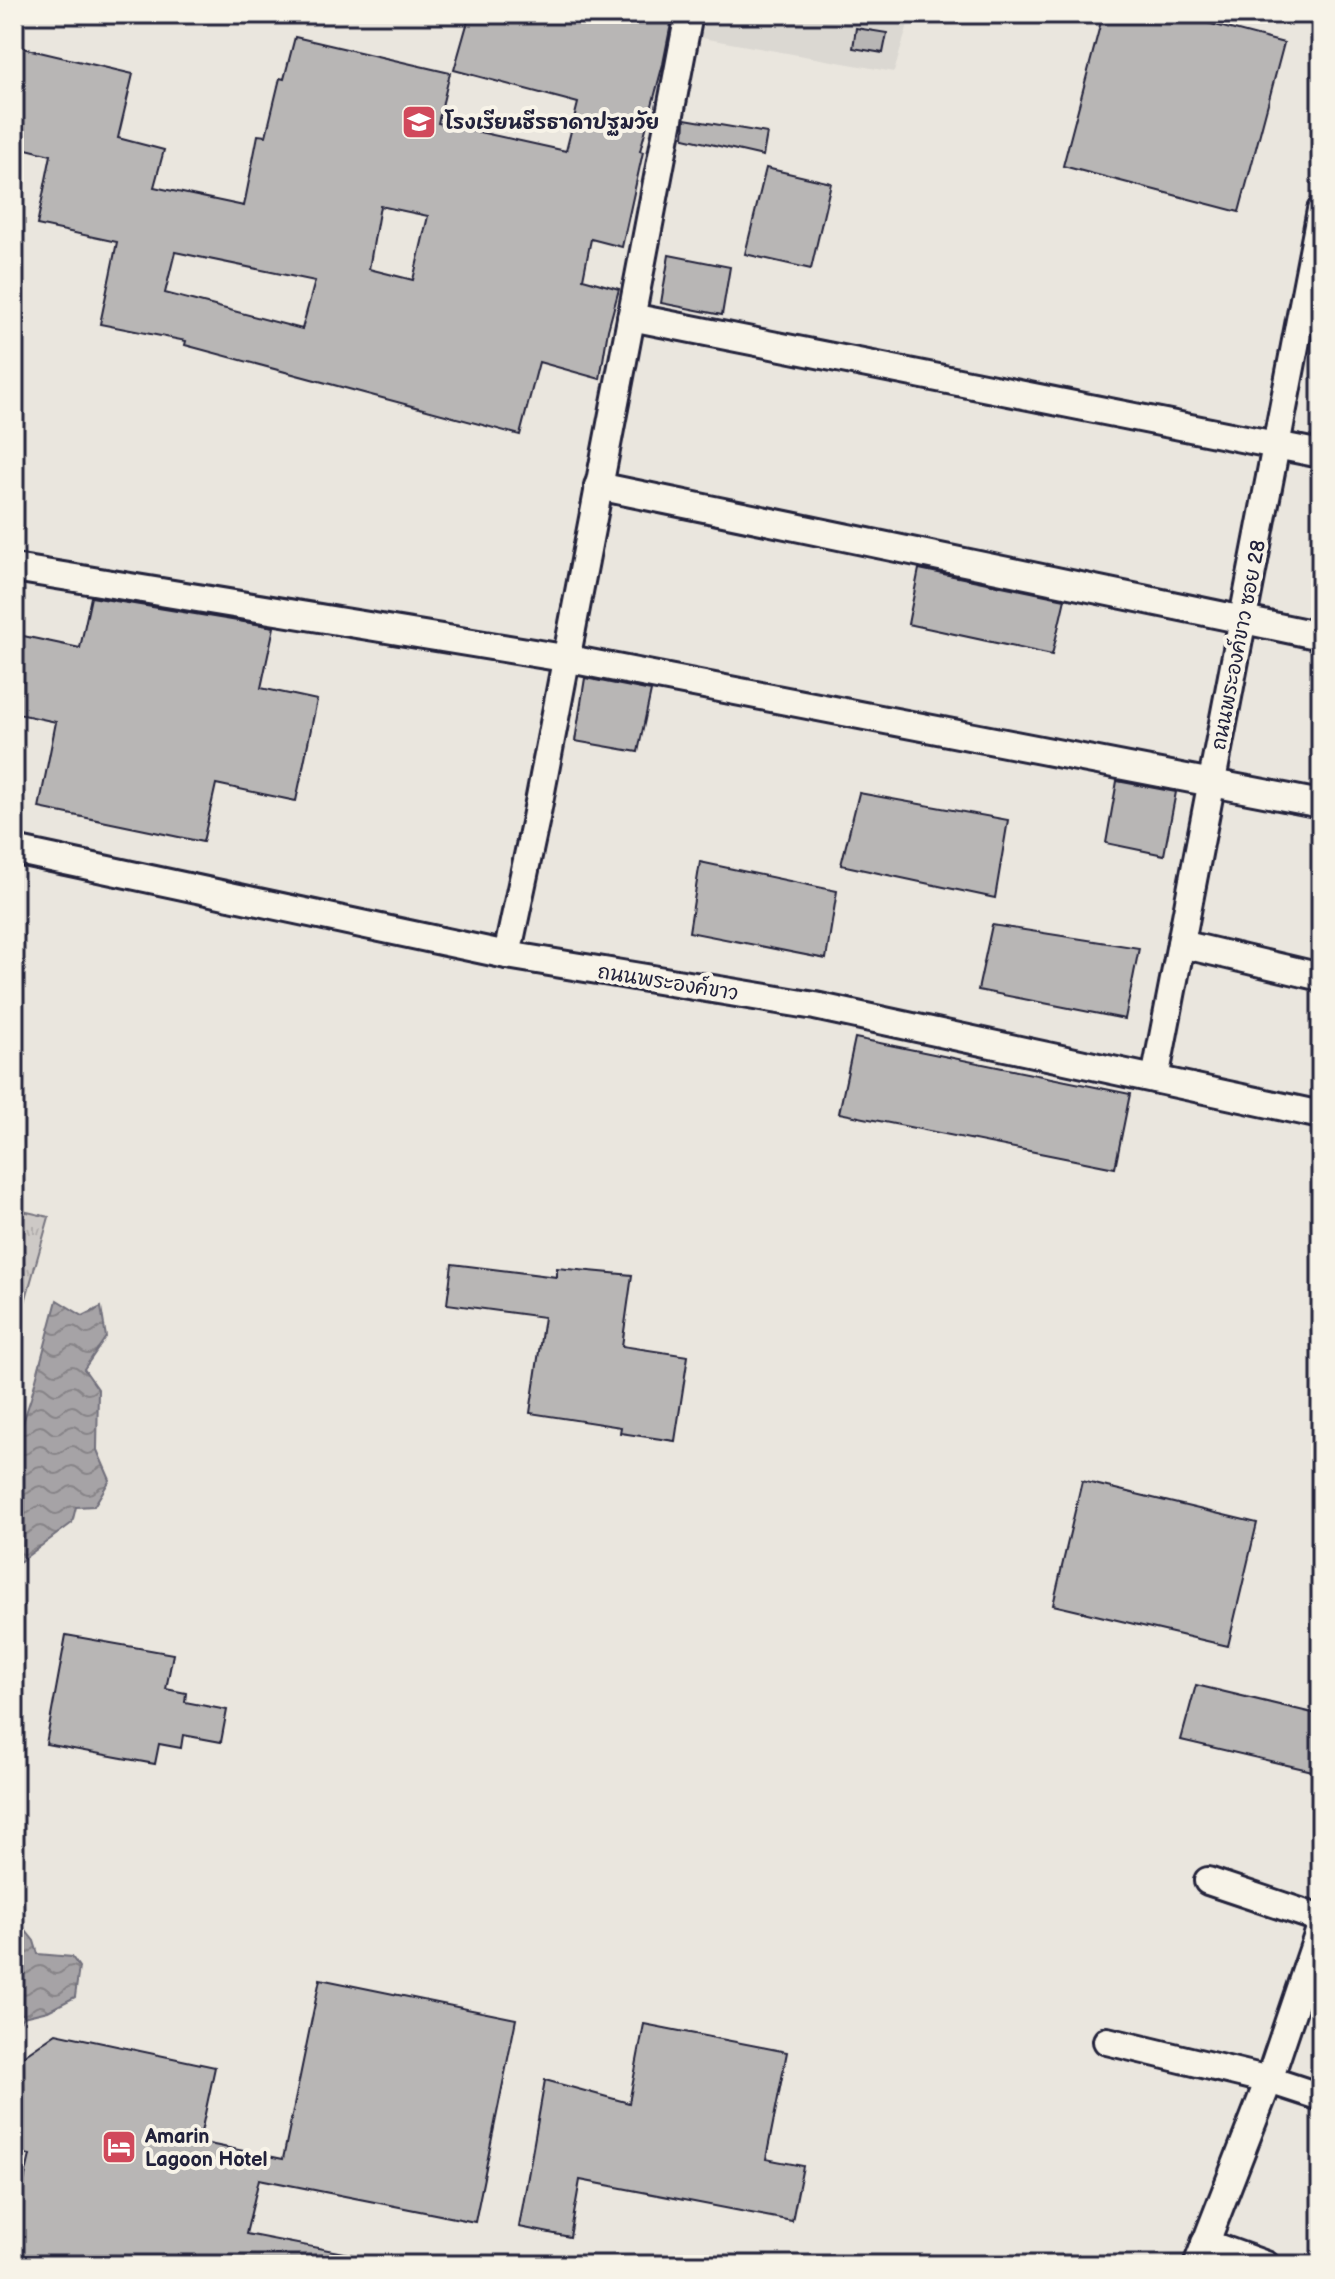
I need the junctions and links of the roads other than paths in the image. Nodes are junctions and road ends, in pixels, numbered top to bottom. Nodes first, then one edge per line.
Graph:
1 (689, 14) edge
2 (1321, 210) edge
3 (1314, 284) edge
4 (631, 317) junction
5 (1276, 445) junction
6 (1321, 454) edge
7 (598, 486) junction
8 (14, 568) edge
9 (1243, 621) junction
10 (1321, 636) edge
11 (564, 658) junction
12 (1212, 783) junction
13 (1321, 804) edge
14 (14, 850) edge
15 (1181, 944) junction
16 (507, 955) junction
17 (1321, 977) edge
18 (1155, 1079) junction
19 (1321, 1115) edge
20 (1208, 1881) dead end
21 (1321, 1919) edge
22 (1321, 1926) edge
23 (1107, 2041) dead end
24 (1269, 2080) junction
25 (1321, 2097) edge
26 (1201, 2254) edge
27 (1266, 2265) edge

1 - 4 street
2 - 3 street, ถนนพระองค์ขาว ซอย 28
3 - 5 street, ถนนพระองค์ขาว ซอย 28
4 - 5 street
4 - 7 street
5 - 6 street
5 - 9 street, ถนนพระองค์ขาว ซอย 28
7 - 9 street
7 - 11 street
8 - 11 street
9 - 10 street
9 - 12 street, ถนนพระองค์ขาว ซอย 28
11 - 12 street
11 - 16 street
12 - 13 street
12 - 15 street, ถนนพระองค์ขาว ซอย 28
14 - 16 street, ถนนพระองค์ขาว
15 - 17 street
15 - 18 street, ถนนพระองค์ขาว ซอย 28
16 - 18 street, ถนนพระองค์ขาว
18 - 19 street, ถนนพระองค์ขาว
20 - 21 street
22 - 24 street
23 - 24 street
24 - 25 street
24 - 26 street
26 - 27 street

